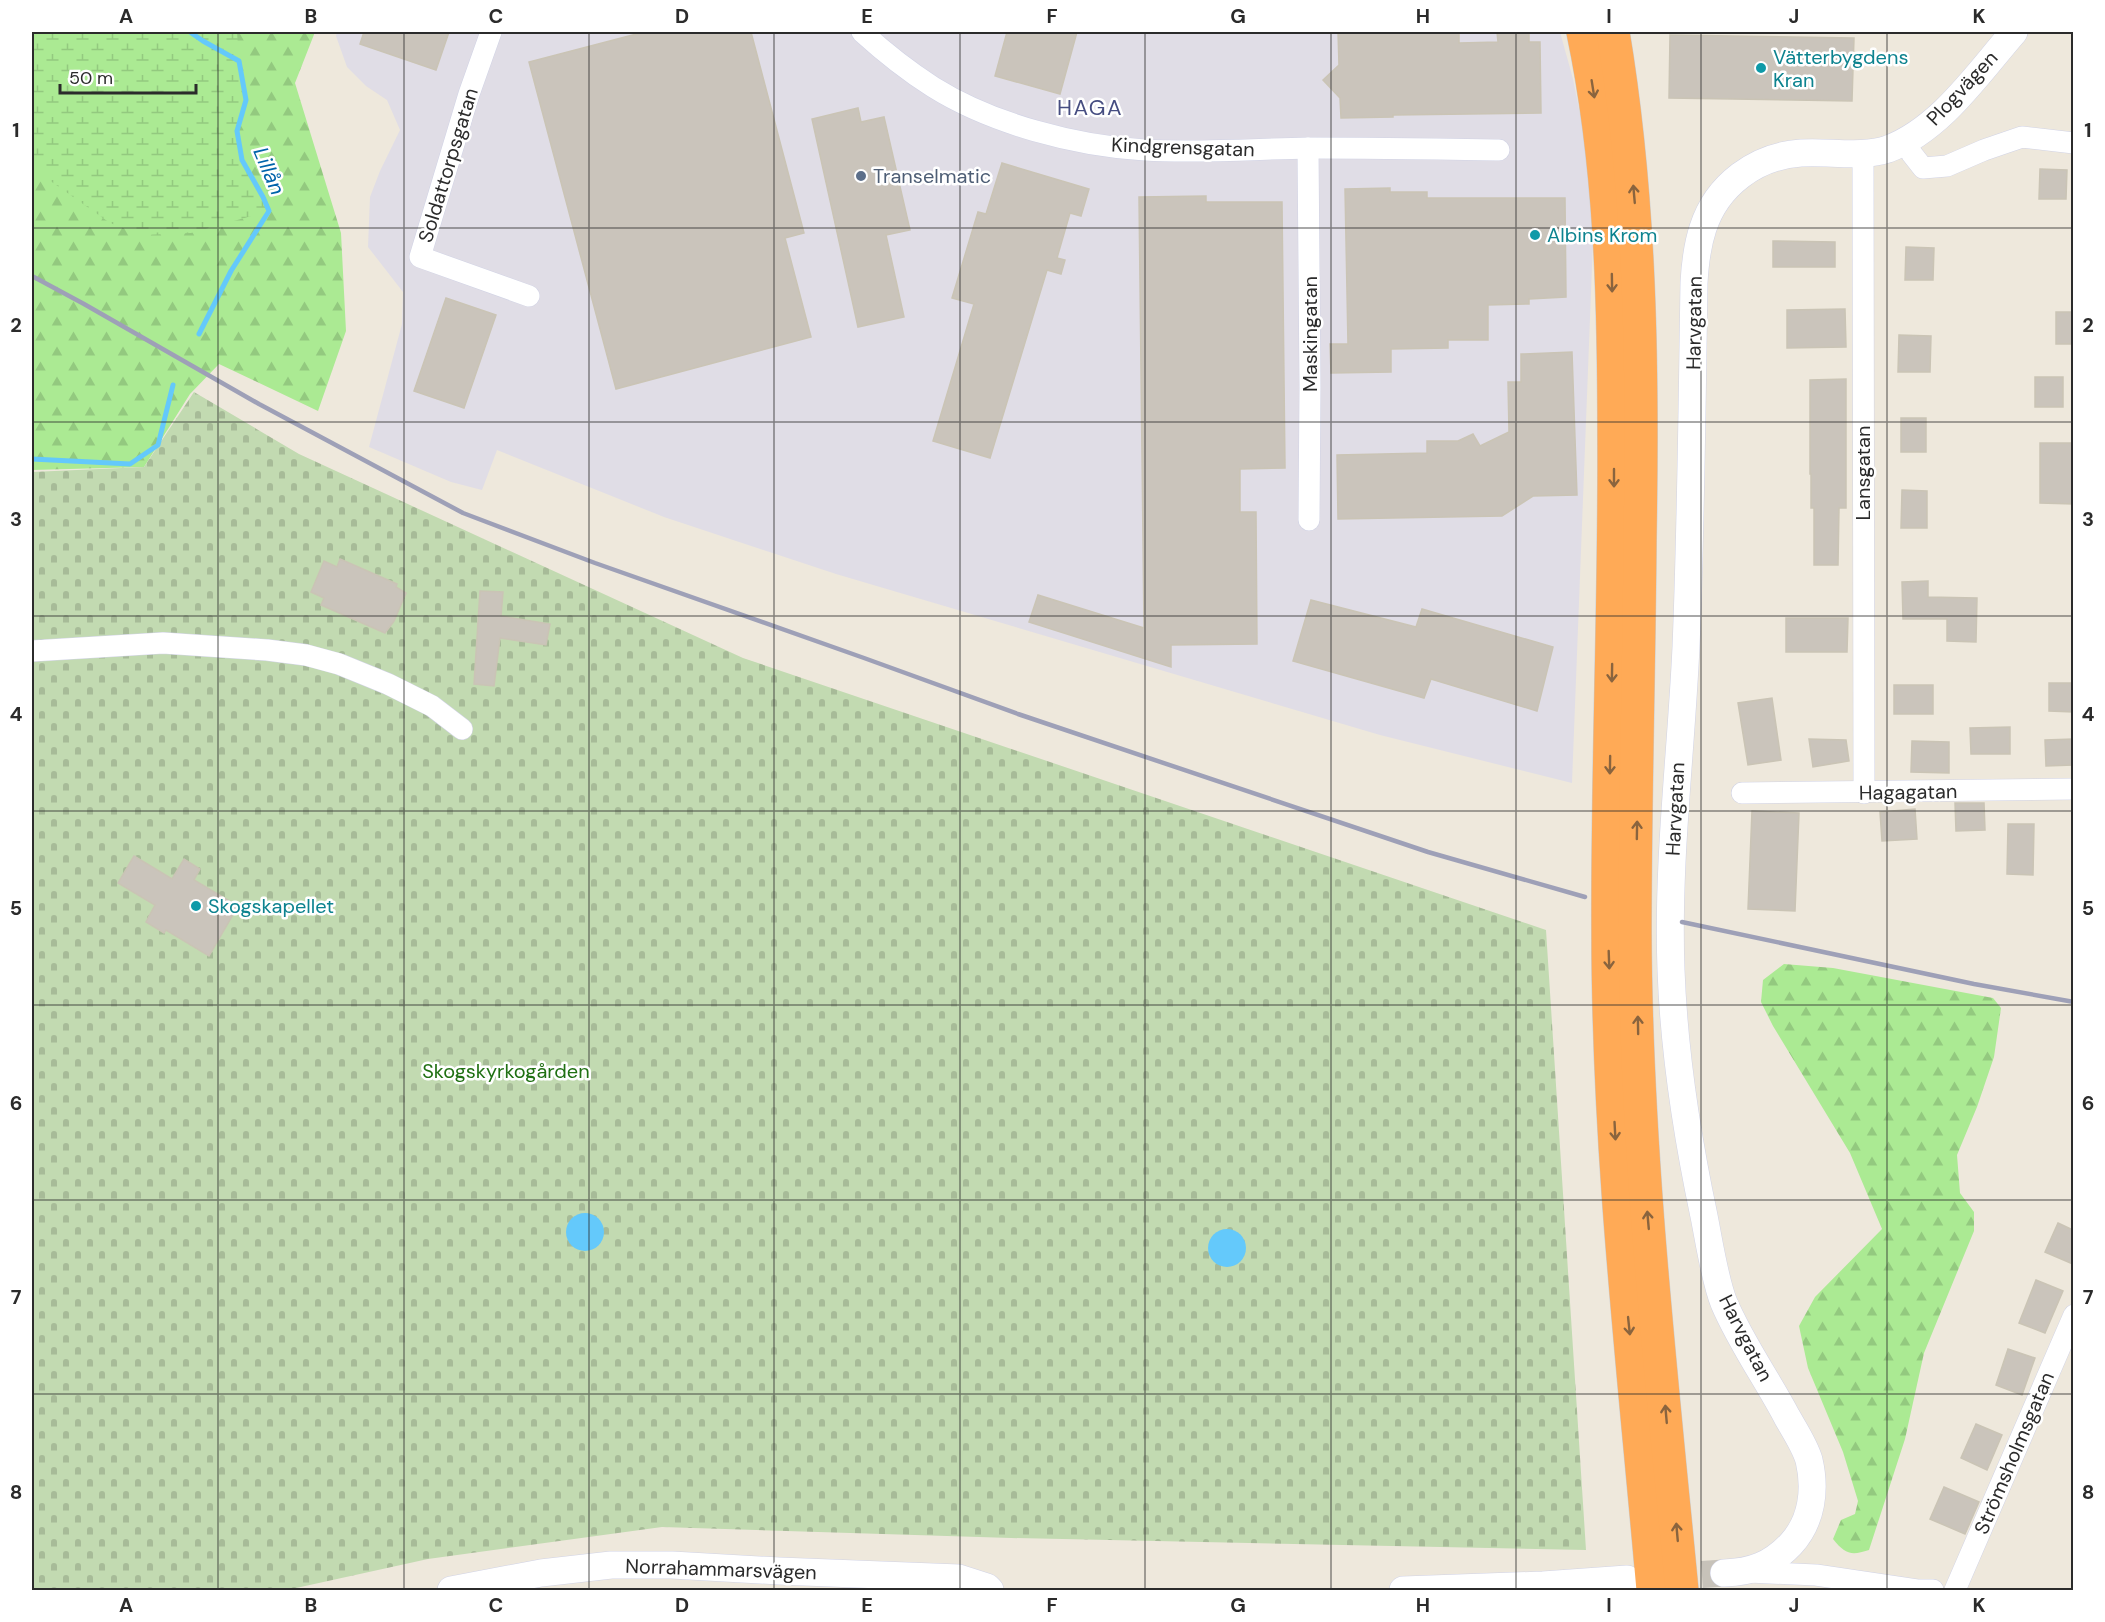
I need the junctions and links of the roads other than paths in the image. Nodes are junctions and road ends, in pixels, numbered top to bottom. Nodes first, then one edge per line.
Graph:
1 (491, 32) edge
2 (862, 32) edge
3 (1583, 32) edge
4 (1613, 32) edge
5 (2014, 32) edge
6 (1905, 140) junction
7 (2073, 143) edge
8 (1308, 148) junction
9 (1499, 150) dead end
10 (1863, 153) junction
11 (530, 296) dead end
12 (1309, 520) dead end
13 (32, 651) edge
14 (462, 729) dead end
15 (2073, 789) edge
16 (1742, 793) dead end
17 (1864, 793) junction
18 (2073, 1315) edge
19 (1735, 1573) joint
20 (1640, 1585) edge
21 (451, 1590) edge
22 (990, 1590) edge
23 (1403, 1590) edge
24 (1682, 1590) edge
25 (1933, 1590) edge
26 (1955, 1590) edge

1 - 11 street, Soldattorpsgatan
2 - 8 street, Kindgrensgatan
3 -> 20 highway
24 -> 4 highway
5 - 6 street, Plogvägen
6 - 7 street
6 - 10 street, Harvgatan
8 - 9 street, Kindgrensgatan
8 - 12 street, Maskingatan
10 - 17 street, Lansgatan
10 - 19 street, Harvgatan
13 - 14 street
15 - 17 street, Hagagatan
16 - 17 street, Hagagatan
18 - 26 street, Strömsholmsgatan
19 - 25 street
20 - 23 street
21 - 22 street, Norrahammarsvägen

